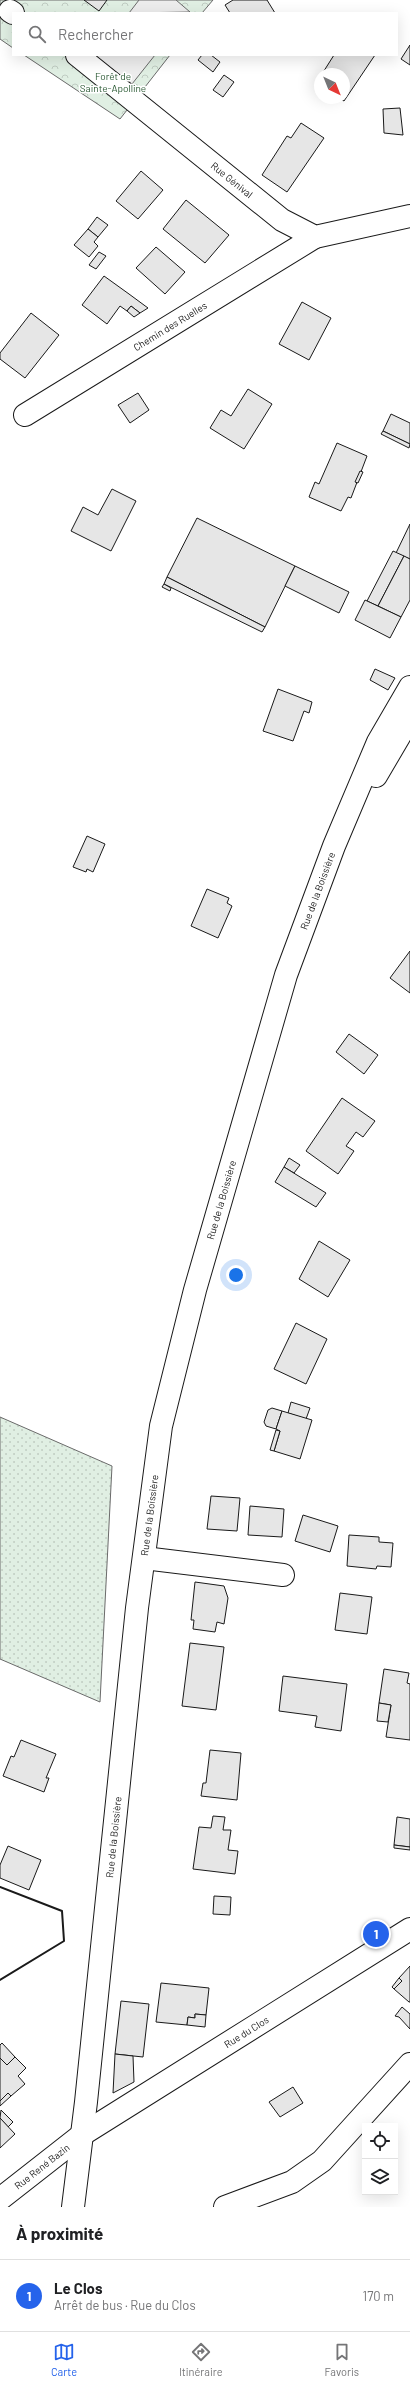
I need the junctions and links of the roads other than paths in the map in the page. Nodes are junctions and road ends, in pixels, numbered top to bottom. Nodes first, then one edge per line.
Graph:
1 (79, 56) edge
2 (410, 216) edge
3 (315, 236) junction
4 (25, 415) dead end
5 (410, 687) edge
6 (410, 718) edge
7 (334, 846) junction
8 (144, 1558) junction
9 (283, 1575) dead end
10 (410, 1928) edge
11 (410, 2064) edge
12 (83, 2134) junction
13 (0, 2199) edge
14 (73, 2207) edge
15 (225, 2207) edge

1 - 3 main road, Rue Génival
2 - 3 main road
3 - 4 main road, Chemin des Ruelles
5 - 7 main road, Rue de la Boissière
6 - 7 main road, Rue de la Boissière
7 - 8 main road, Rue de la Boissière
8 - 9 main road
8 - 12 main road, Rue de la Boissière
10 - 12 main road, Rue du Clos
11 - 15 main road
12 - 13 main road, Rue René Bazin
12 - 14 main road, Rue de la Boissière

